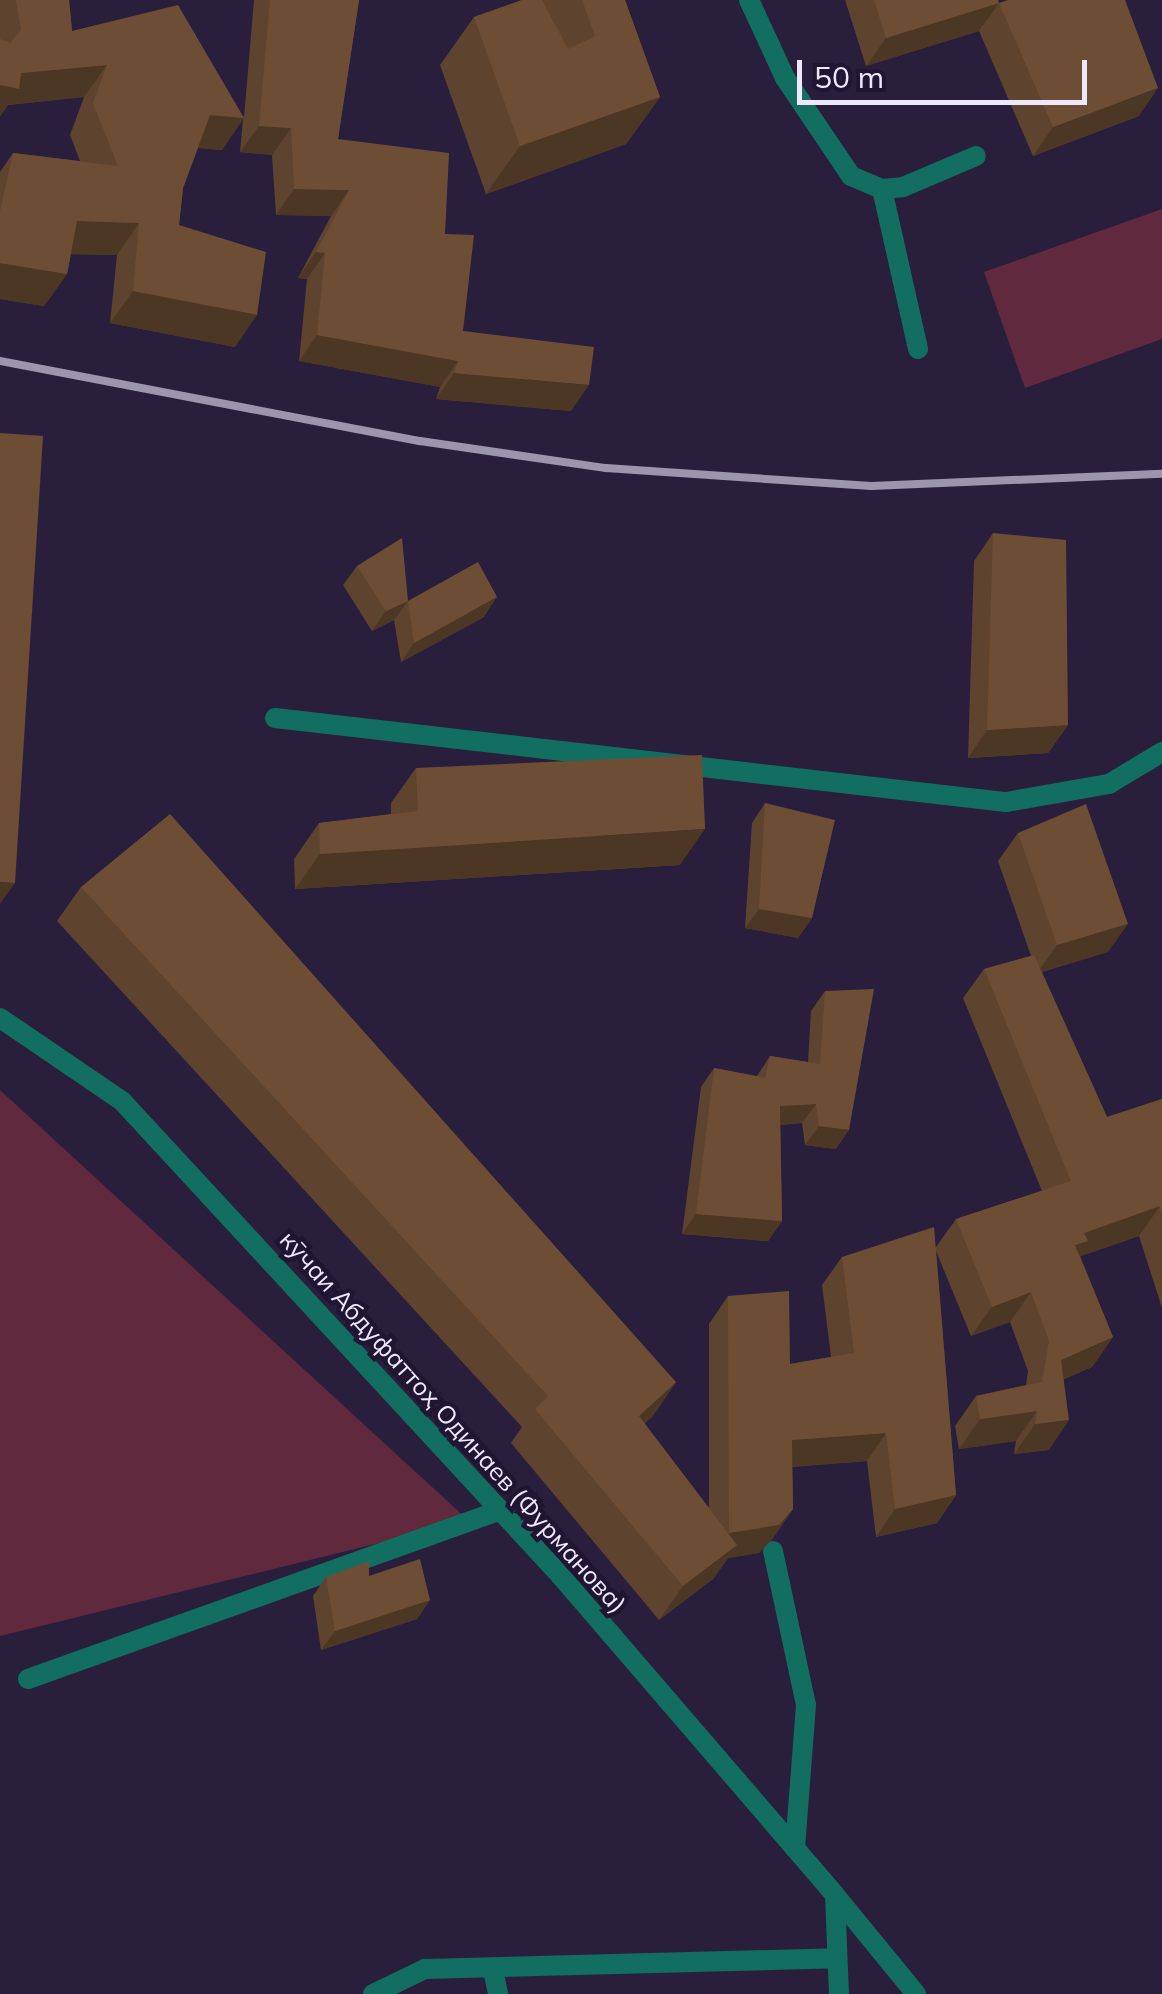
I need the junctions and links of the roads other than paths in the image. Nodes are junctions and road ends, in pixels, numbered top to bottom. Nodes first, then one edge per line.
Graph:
1 (749, 0) edge
2 (976, 156) dead end
3 (882, 189) junction
4 (918, 349) dead end
5 (276, 718) dead end
6 (1162, 752) edge
7 (0, 1018) edge
8 (502, 1510) junction
9 (773, 1551) edge
10 (28, 1678) dead end
11 (796, 1849) junction
12 (834, 1895) junction
13 (837, 1958) junction
14 (493, 1970) junction
15 (373, 1994) edge
16 (498, 1994) edge
17 (838, 1994) edge
18 (916, 1994) edge

1 - 3 lane
2 - 3 lane
3 - 4 lane
5 - 6 lane
7 - 8 lane, кӯчаи Абдуфаттоҳ Одинаев (Фурманова)
8 - 10 lane
8 - 11 lane, кӯчаи Абдуфаттоҳ Одинаев (Фурманова)
9 - 11 lane
11 - 12 lane, кӯчаи Абдуфаттоҳ Одинаев (Фурманова)
12 - 13 lane
12 - 18 lane, кӯчаи Абдуфаттоҳ Одинаев (Фурманова)
13 - 14 lane
13 - 17 lane
14 - 15 lane
14 - 16 lane

